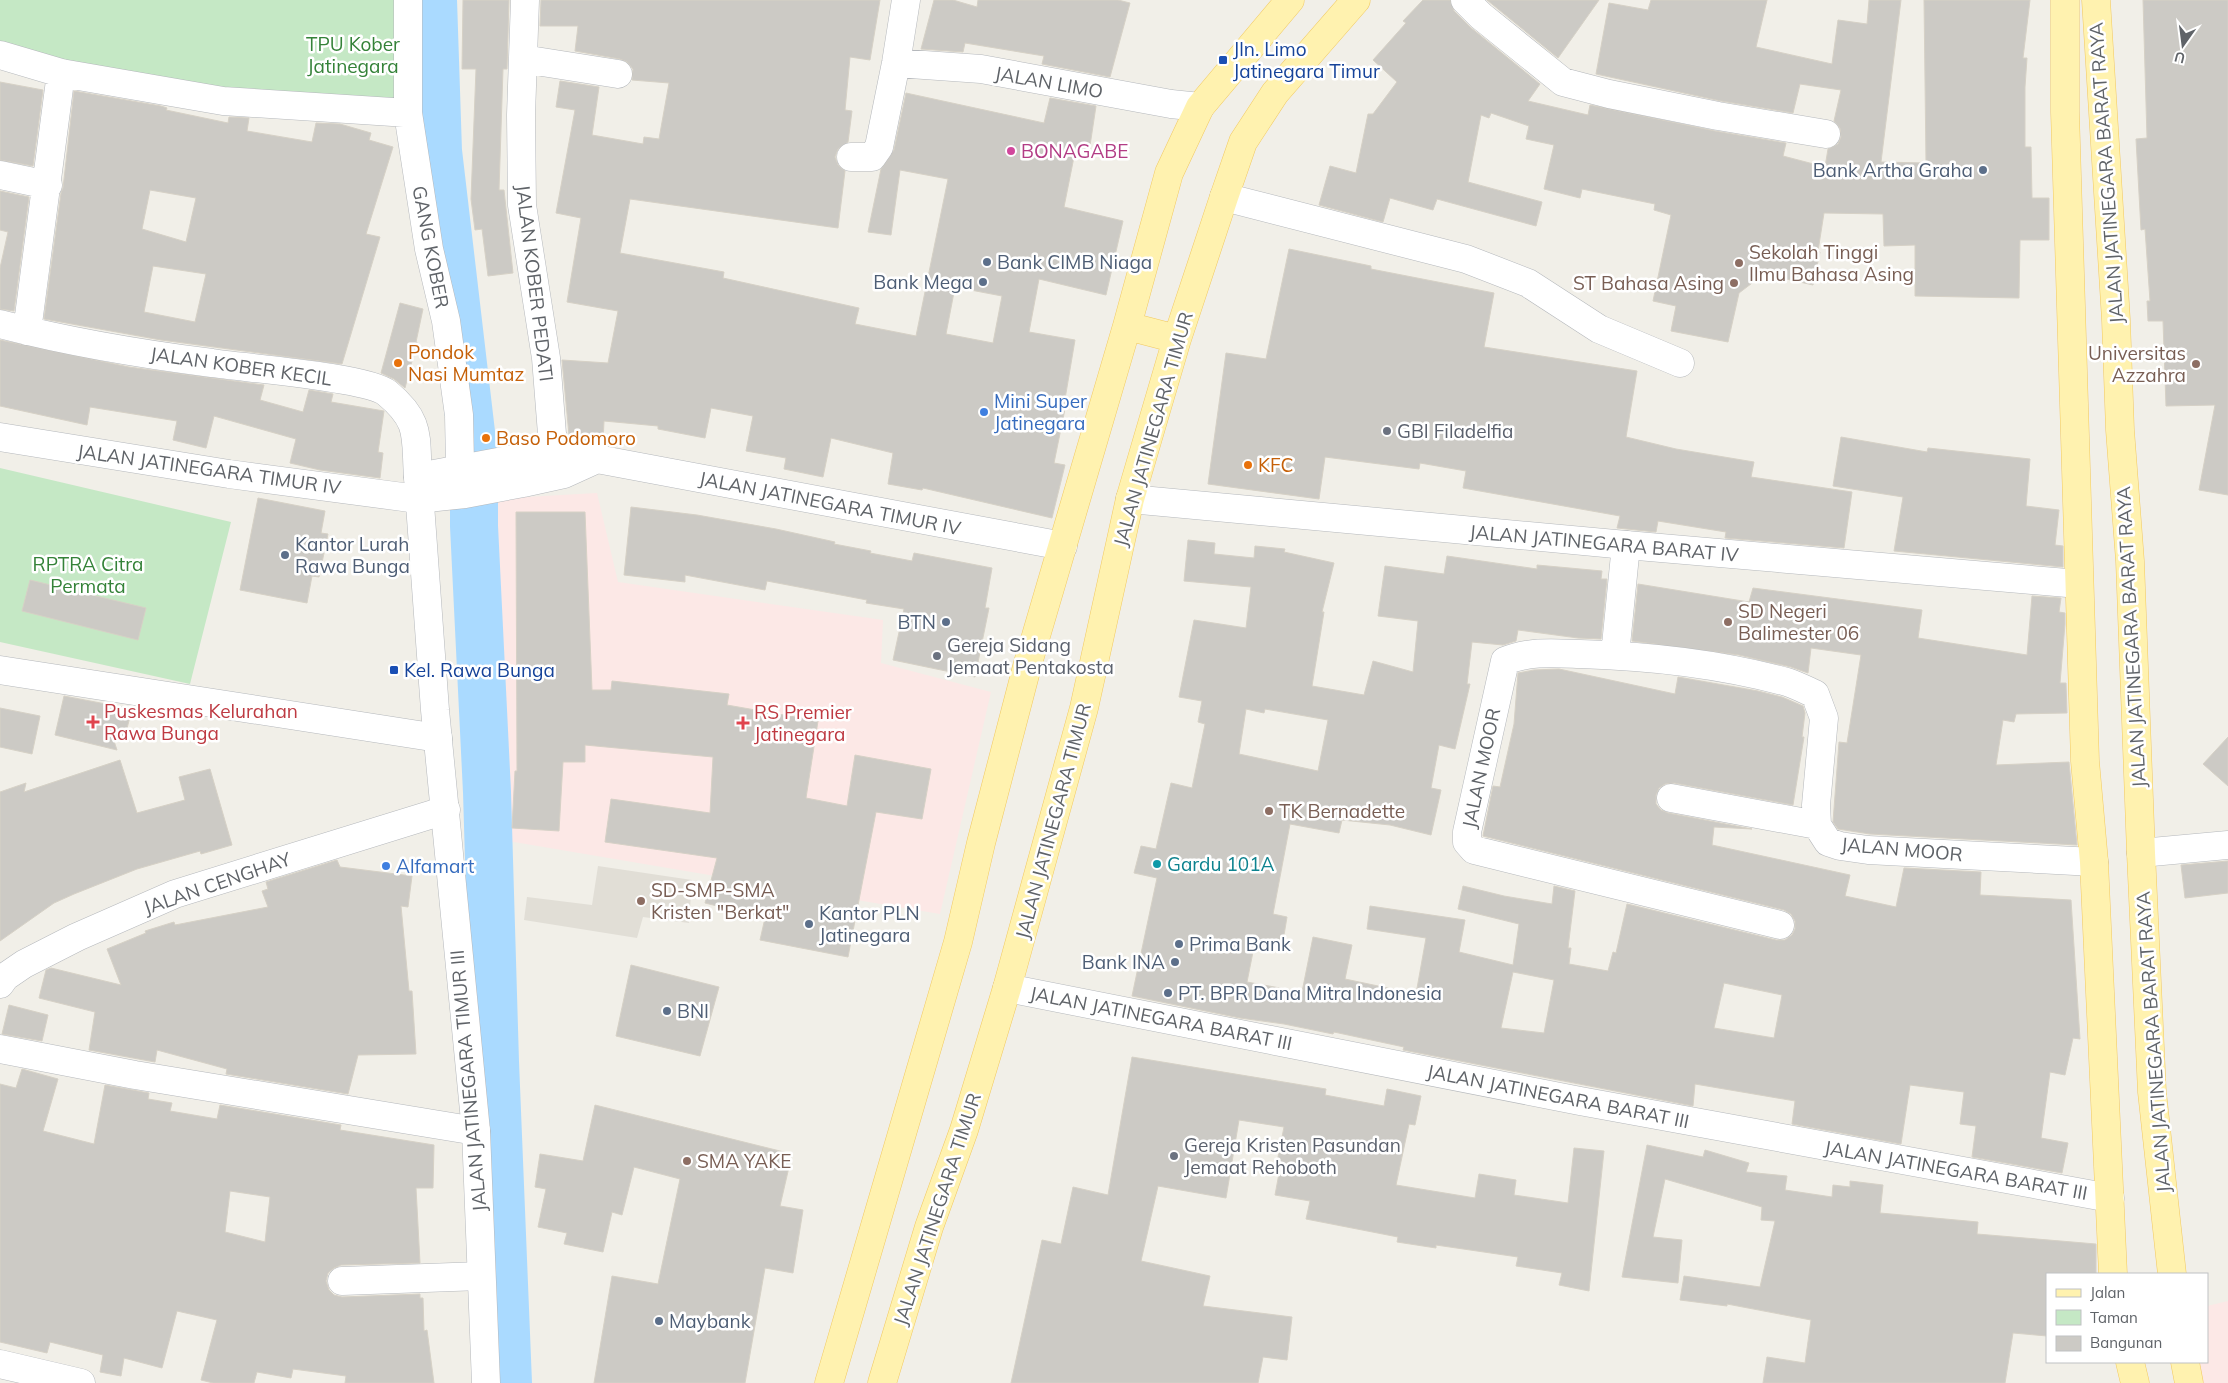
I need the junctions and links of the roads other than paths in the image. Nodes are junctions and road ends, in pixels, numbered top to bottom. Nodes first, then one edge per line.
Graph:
1 (408, 0) edge
2 (525, 0) edge
3 (906, 0) edge
4 (1290, 0) edge
5 (1356, 0) edge
6 (1465, 0) edge
7 (2065, 0) edge
8 (2096, 0) edge
9 (0, 55) edge
10 (523, 59) junction
11 (896, 63) junction
12 (61, 73) junction
13 (618, 74) dead end
14 (1200, 107) junction
15 (408, 113) junction
16 (1826, 134) dead end
17 (851, 157) dead end
18 (0, 175) edge
19 (48, 185) junction
20 (1224, 197) junction
21 (0, 324) edge
22 (1127, 326) junction
23 (27, 331) junction
24 (1177, 339) junction
25 (1680, 363) dead end
26 (0, 438) edge
27 (556, 448) junction
28 (597, 459) junction
29 (522, 471) junction
30 (564, 474) junction
31 (467, 481) junction
32 (418, 488) junction
33 (1130, 499) junction
34 (1626, 545) junction
35 (1062, 546) junction
36 (2079, 584) junction
37 (1615, 655) junction
38 (0, 670) edge
39 (438, 738) junction
40 (1670, 798) dead end
41 (446, 810) junction
42 (1817, 825) junction
43 (2228, 845) edge
44 (2141, 853) junction
45 (2094, 862) junction
46 (1780, 925) dead end
47 (0, 984) edge
48 (1007, 988) junction
49 (0, 1049) edge
50 (476, 1131) junction
51 (2110, 1198) junction
52 (2113, 1273) edge
53 (2172, 1273) edge
54 (481, 1276) junction
55 (342, 1281) dead end
56 (2130, 1363) edge
57 (2185, 1363) edge
58 (0, 1364) edge
59 (81, 1383) edge
60 (486, 1383) edge
61 (829, 1383) edge
62 (882, 1383) edge
63 (2135, 1383) edge
64 (2189, 1383) edge

1 - 15 street, GANG KOBER
2 - 10 street, JALAN KOBER PEDATI
3 - 11 street
4 - 14 main road
5 - 20 main road, JALAN JATINEGARA TIMUR
6 - 16 street
7 - 36 main road, JALAN JATINEGARA BARAT RAYA
8 - 44 main road, JALAN JATINEGARA BARAT RAYA
9 - 12 street
10 - 13 street
10 - 27 street, JALAN KOBER PEDATI
11 - 14 street, JALAN LIMO
11 - 17 street
12 - 15 street
12 - 19 street
14 - 22 main road
15 - 31 street, GANG KOBER
18 - 19 street
19 - 23 street
20 - 24 main road, JALAN JATINEGARA TIMUR
20 - 25 street
21 - 23 street, JALAN KOBER KECIL
22 - 24 main road
22 - 35 main road
23 - 32 street, JALAN KOBER KECIL
24 - 33 main road, JALAN JATINEGARA TIMUR
26 - 32 street, JALAN JATINEGARA TIMUR IV
27 - 28 street, JALAN JATINEGARA TIMUR IV
27 - 29 street, JALAN JATINEGARA TIMUR IV
27 - 30 street, JALAN KOBER PEDATI
28 - 30 street, JALAN JATINEGARA TIMUR IV
28 - 35 street, JALAN JATINEGARA TIMUR IV
29 - 30 street, JALAN JATINEGARA TIMUR IV
29 - 31 street, JALAN JATINEGARA TIMUR IV
31 - 32 street, JALAN JATINEGARA TIMUR IV
32 - 39 street
33 - 34 street, JALAN JATINEGARA BARAT IV
33 - 48 main road, JALAN JATINEGARA TIMUR
34 - 36 street, JALAN JATINEGARA BARAT IV
34 - 37 street
35 - 61 main road
36 - 45 main road, JALAN JATINEGARA BARAT RAYA
37 - 42 street, JALAN MOOR
37 - 46 street, JALAN MOOR
38 - 39 street
39 - 41 street
40 - 42 street
41 - 47 street, JALAN CENGHAY
41 - 50 street, JALAN JATINEGARA TIMUR III
42 - 45 street, JALAN MOOR
43 - 44 street
44 - 53 main road, JALAN JATINEGARA BARAT RAYA
45 - 51 main road, JALAN JATINEGARA BARAT RAYA
48 - 51 street, JALAN JATINEGARA BARAT III
48 - 62 main road, JALAN JATINEGARA TIMUR
49 - 50 street
50 - 54 street, JALAN JATINEGARA TIMUR III
51 - 52 main road, JALAN JATINEGARA BARAT RAYA
54 - 55 street
54 - 60 street, JALAN JATINEGARA TIMUR III
56 - 63 main road
57 - 64 main road
58 - 59 street

